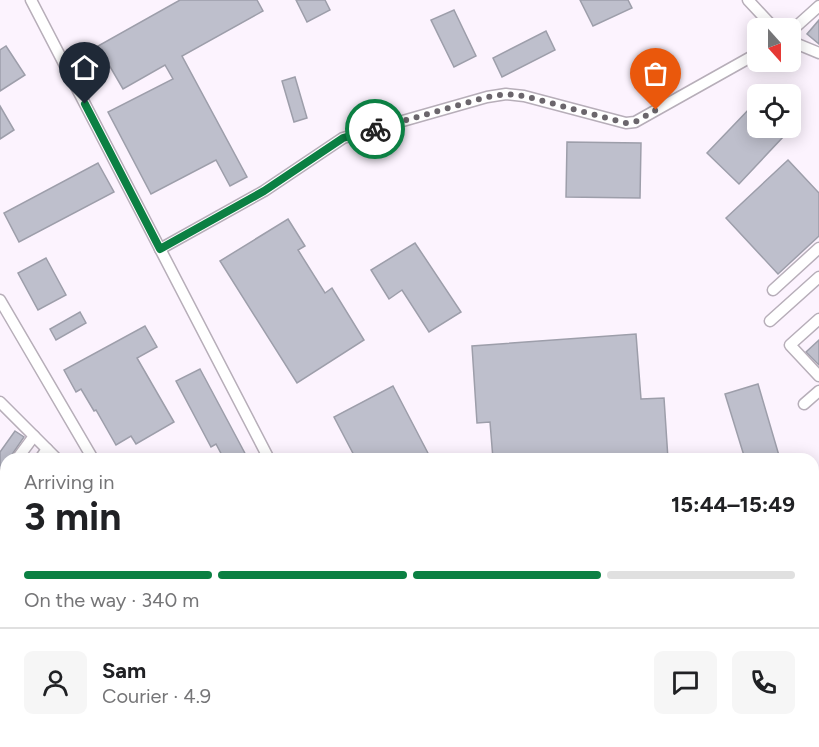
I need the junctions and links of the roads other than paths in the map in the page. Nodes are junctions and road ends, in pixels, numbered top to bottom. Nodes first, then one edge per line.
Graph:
1 (31, 0) edge
2 (748, 0) edge
3 (819, 6) edge
4 (765, 18) edge
5 (801, 22) edge
6 (801, 46) edge
7 (819, 53) edge
8 (747, 59) edge
9 (819, 248) edge
10 (160, 249) junction
11 (819, 277) edge
12 (773, 290) dead end
13 (0, 300) edge
14 (819, 319) edge
15 (770, 321) dead end
16 (819, 376) edge
17 (819, 391) edge
18 (0, 402) edge
19 (804, 404) dead end
20 (34, 436) junction
21 (47, 449) junction
22 (21, 453) edge
23 (44, 453) edge
24 (51, 453) edge
25 (89, 453) edge
26 (266, 453) edge

1 - 10 street
2 - 4 street
3 - 5 street
6 - 7 street
8 - 10 street
9 - 12 street
10 - 26 street
11 - 15 street
13 - 25 street
14 - 16 street
17 - 19 street
18 - 20 street
20 - 21 street
20 - 22 street
21 - 23 street
21 - 24 street

